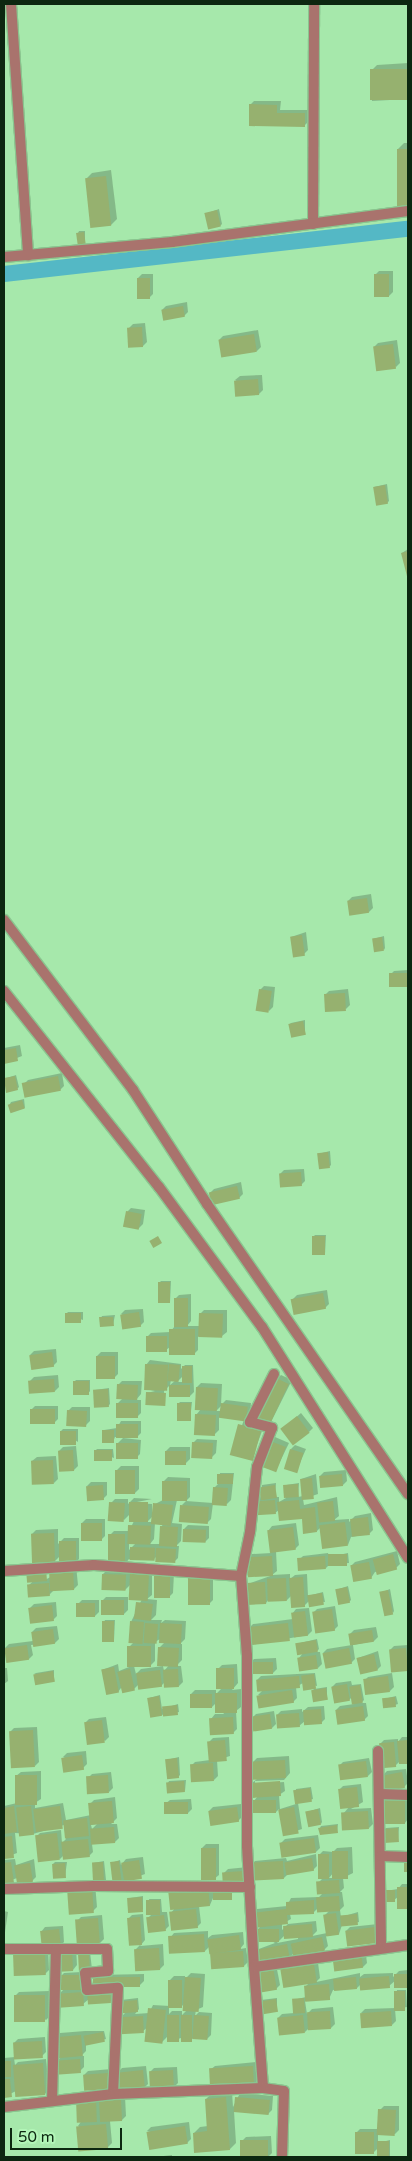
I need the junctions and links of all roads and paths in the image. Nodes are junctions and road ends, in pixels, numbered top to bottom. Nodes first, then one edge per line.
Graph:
1 (11, 4) edge
2 (314, 4) edge
3 (408, 211) edge
4 (313, 224) junction
5 (28, 255) junction
6 (4, 257) edge
7 (4, 920) edge
8 (4, 991) edge
9 (274, 1374) dead end
10 (408, 1494) edge
11 (408, 1558) edge
12 (4, 1571) edge
13 (241, 1576) junction
14 (378, 1751) dead end
15 (380, 1794) junction
16 (408, 1795) edge
17 (381, 1856) junction
18 (408, 1857) edge
19 (250, 1887) junction
20 (4, 1889) edge
21 (408, 1945) edge
22 (381, 1946) junction
23 (4, 1949) edge
24 (56, 1949) junction
25 (254, 1967) junction
26 (263, 2088) junction
27 (113, 2094) junction
28 (52, 2102) junction
29 (4, 2107) edge
30 (282, 2157) edge

1 - 5 street
2 - 4 street
3 - 4 street
4 - 5 street
5 - 6 street
7 - 10 street
8 - 11 street
9 - 13 street
12 - 13 street
13 - 19 street
14 - 15 street
15 - 16 street
15 - 17 street
17 - 18 street
17 - 22 street
19 - 20 street
19 - 25 street
21 - 22 street
22 - 25 street
23 - 24 street
24 - 27 street
24 - 28 street
25 - 26 street
26 - 27 street
26 - 30 street
27 - 28 street
28 - 29 street

